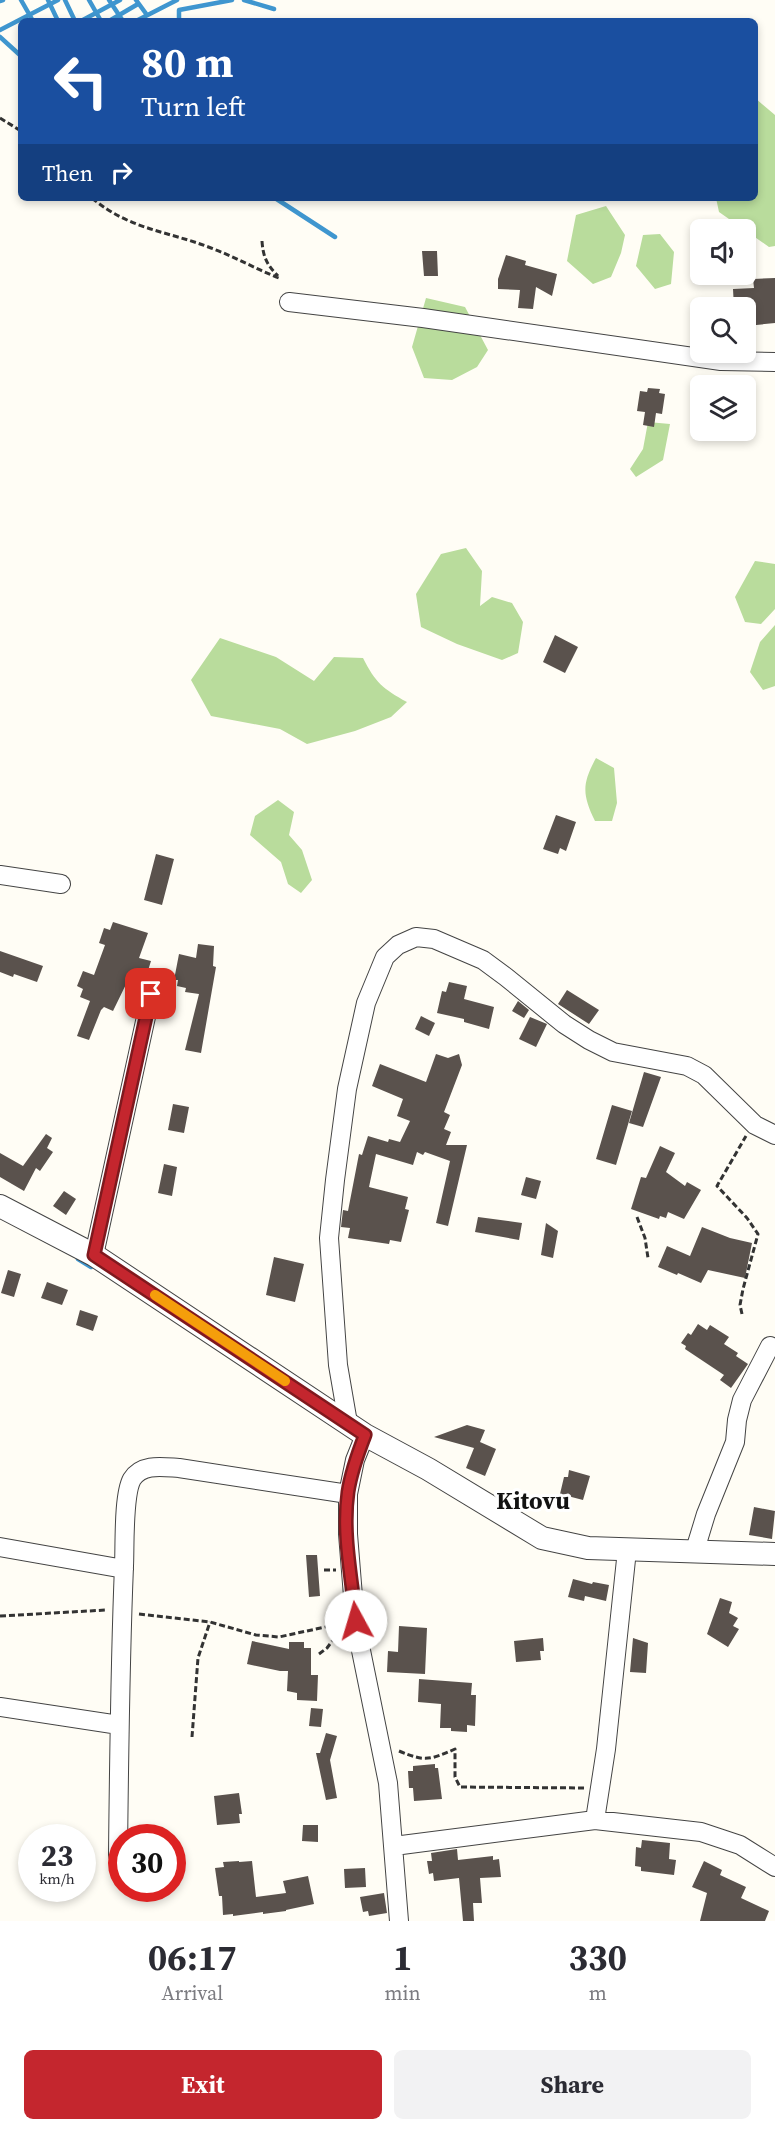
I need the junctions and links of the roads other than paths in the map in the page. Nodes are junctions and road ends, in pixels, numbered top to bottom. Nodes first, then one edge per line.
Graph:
1 (289, 302) dead end
2 (775, 362) edge
3 (0, 875) edge
4 (61, 884) dead end
5 (151, 994) dead end
6 (775, 1135) edge
7 (0, 1206) edge
8 (94, 1255) junction
9 (770, 1347) dead end
10 (357, 1429) junction
11 (348, 1494) junction
12 (0, 1546) edge
13 (627, 1550) junction
14 (695, 1550) junction
15 (775, 1554) edge
16 (124, 1569) junction
17 (0, 1707) edge
18 (119, 1725) junction
19 (595, 1820) junction
20 (118, 1824) edge
21 (394, 1846) junction
22 (775, 1866) edge
23 (399, 1921) edge

1 - 2 street
3 - 4 street
5 - 8 street
6 - 10 street
7 - 8 street
8 - 10 street
9 - 14 street
10 - 11 street
10 - 13 street
11 - 16 street
11 - 21 street
12 - 16 street
13 - 14 street
13 - 19 street
14 - 15 street
16 - 18 street
17 - 18 street
18 - 20 street
19 - 21 street
19 - 22 street
21 - 23 street

